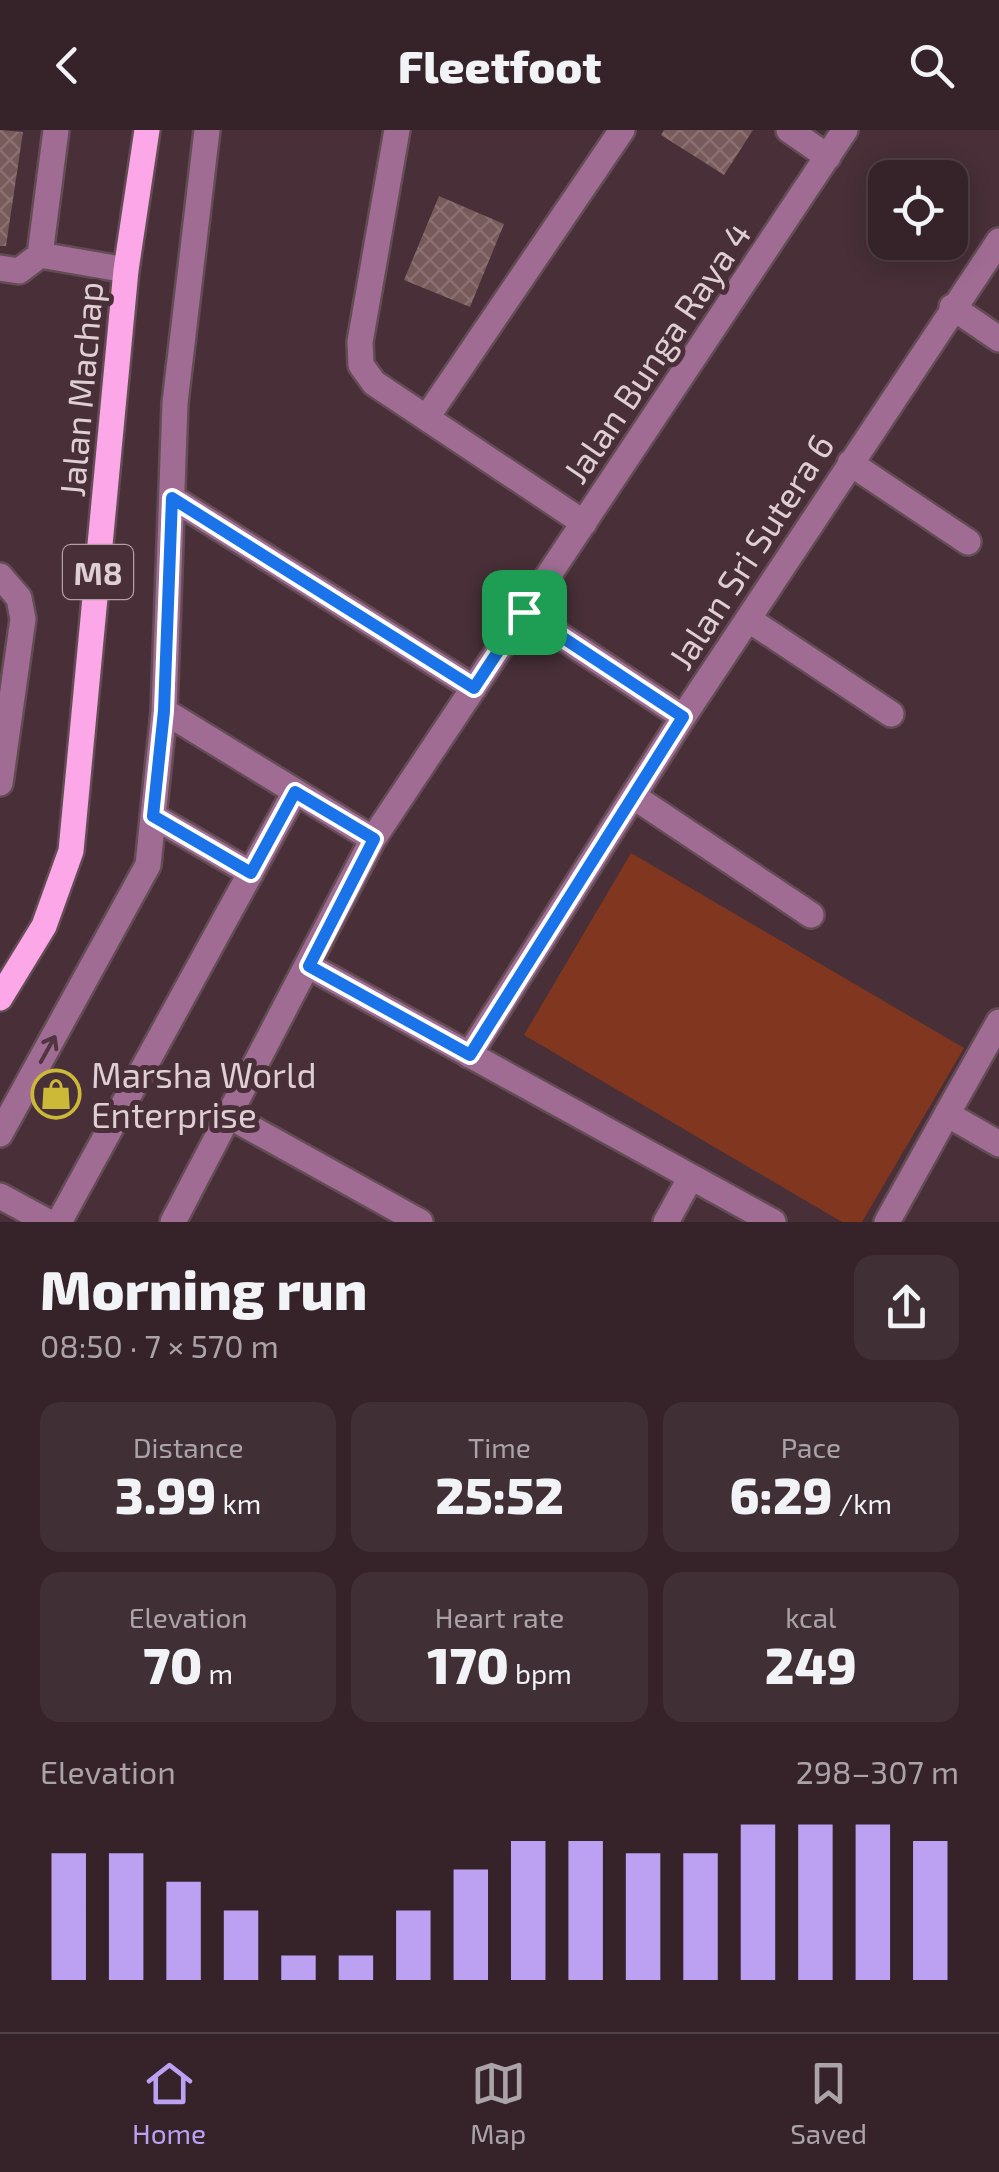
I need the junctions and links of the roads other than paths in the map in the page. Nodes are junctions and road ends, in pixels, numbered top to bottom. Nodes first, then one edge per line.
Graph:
1 (56, 130) edge
2 (146, 130) edge
3 (206, 130) edge
4 (397, 130) edge
5 (622, 130) edge
6 (789, 130) edge
7 (845, 130) edge
8 (828, 156) junction
9 (999, 241) edge
10 (40, 255) junction
11 (0, 268) edge
12 (126, 270) junction
13 (952, 307) junction
14 (999, 338) edge
15 (426, 417) junction
16 (850, 463) junction
17 (172, 498) junction
18 (584, 523) junction
19 (968, 542) dead end
20 (0, 576) edge
21 (524, 612) junction
22 (748, 619) junction
23 (474, 688) junction
24 (164, 711) junction
25 (891, 714) dead end
26 (683, 717) junction
27 (0, 783) edge
28 (295, 792) junction
29 (633, 796) junction
30 (153, 816) junction
31 (374, 839) junction
32 (251, 873) junction
33 (810, 915) dead end
34 (309, 966) junction
35 (0, 998) edge
36 (999, 1022) edge
37 (470, 1055) junction
38 (948, 1114) junction
39 (231, 1116) junction
40 (0, 1134) edge
41 (999, 1144) edge
42 (691, 1176) junction
43 (0, 1196) edge
44 (48, 1222) edge
45 (60, 1222) edge
46 (173, 1222) edge
47 (420, 1222) edge
48 (666, 1222) edge
49 (773, 1222) edge
50 (888, 1222) edge

1 - 10 street
2 - 12 main road, Jalan Machap / M8
3 - 17 street
4 - 15 street
5 - 15 street
6 - 8 street
7 - 8 street, Jalan Bunga Raya 4
8 - 18 street, Jalan Bunga Raya 4
9 - 13 street, Jalan Sri Sutera 6
10 - 11 street
10 - 12 street
12 - 35 main road, Jalan Machap / M8
13 - 14 street
13 - 16 street, Jalan Sri Sutera 6
15 - 18 street
16 - 19 street
16 - 22 street, Jalan Sri Sutera 6
17 - 23 street
17 - 24 street
18 - 21 street, Jalan Bunga Raya 4
20 - 27 street
21 - 23 street, Jalan Bunga Raya 4
21 - 26 street
22 - 25 street
22 - 26 street, Jalan Sri Sutera 6
23 - 31 street, Jalan Bunga Raya 4
24 - 28 street
24 - 30 street
26 - 29 street, Jalan Sri Sutera 6
28 - 31 street
28 - 32 street
29 - 33 street
29 - 37 street, Jalan Sri Sutera 6
30 - 32 street
40 -> 30 street
31 - 34 street, Jalan Bunga Raya 4
32 - 45 street
34 - 37 street
34 - 39 street, Jalan Bunga Raya 4
36 - 38 street
37 - 42 street
38 - 41 street
38 - 50 street
39 - 46 street, Jalan Bunga Raya 4
39 - 47 street
42 - 48 street
42 - 49 street
43 - 44 street

